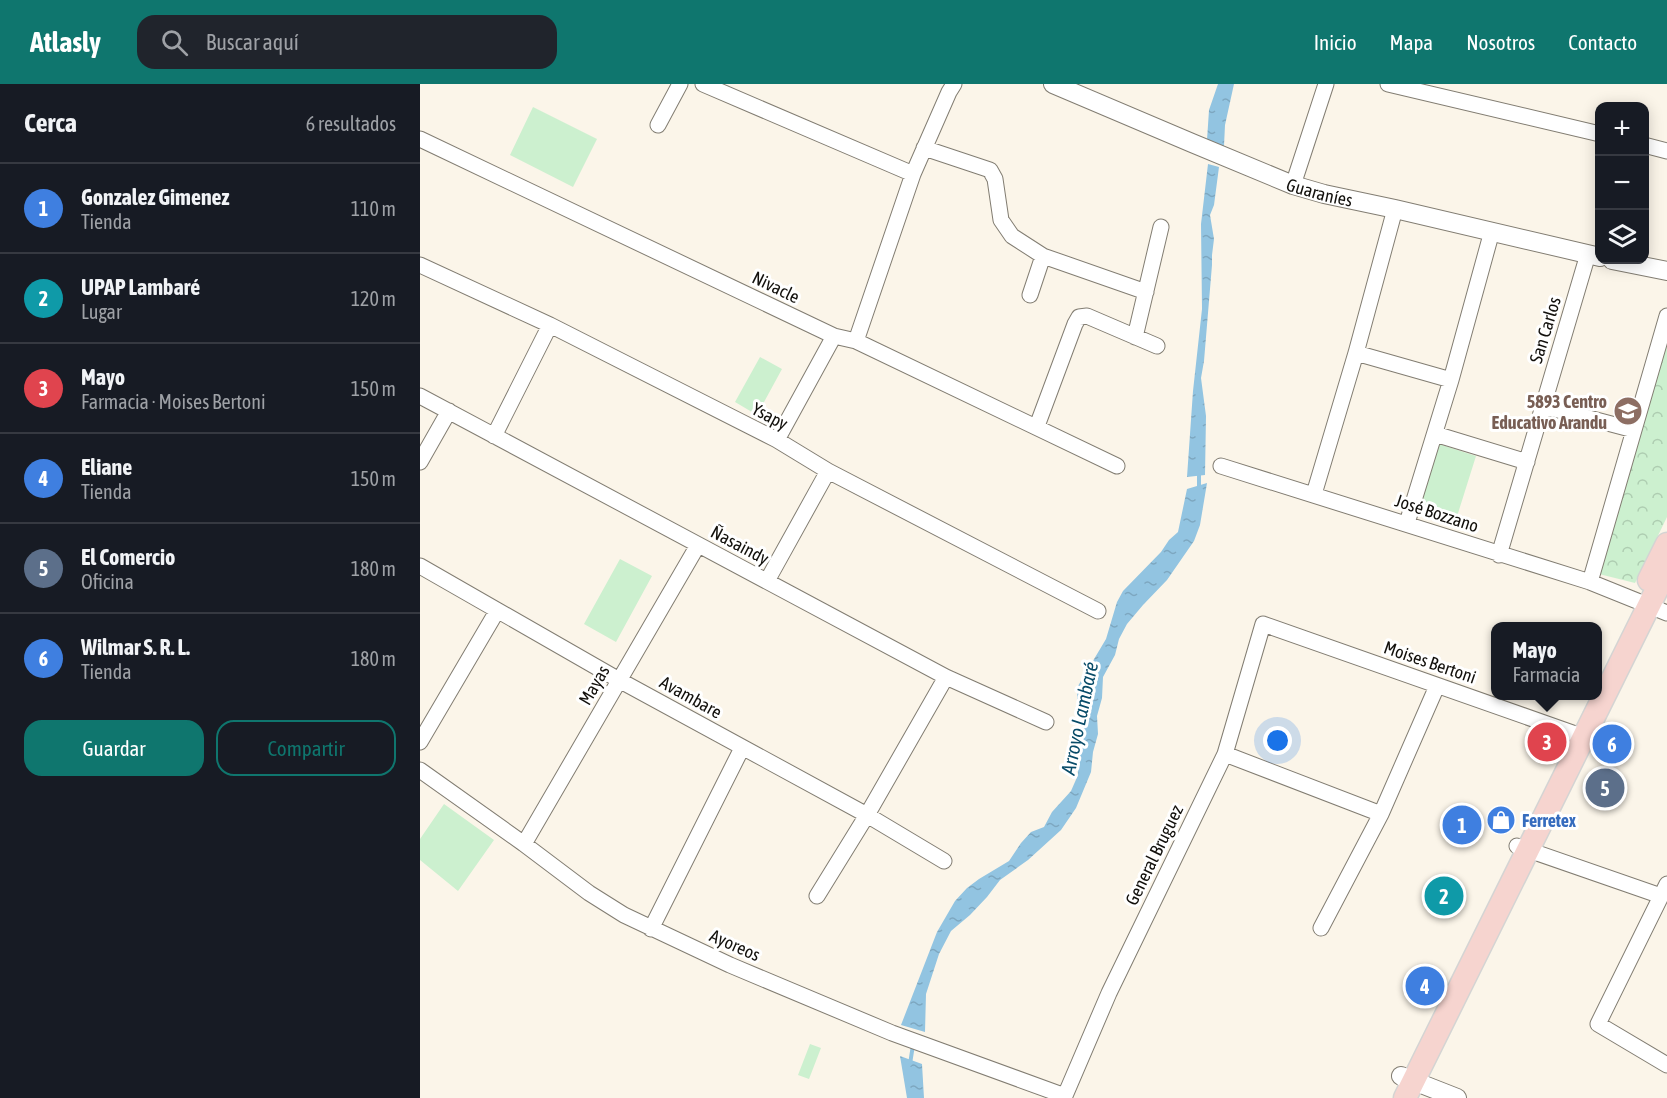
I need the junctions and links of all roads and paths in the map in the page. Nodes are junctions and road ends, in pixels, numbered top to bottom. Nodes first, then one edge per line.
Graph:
1 (680, 84) edge
2 (704, 84) edge
3 (954, 84) edge
4 (1053, 84) edge
5 (1326, 84) edge
6 (1388, 84) edge
7 (658, 125) dead end
8 (1595, 133) edge
9 (420, 139) edge
10 (1649, 146) edge
11 (924, 148) junction
12 (1667, 151) edge
13 (913, 174) junction
14 (1293, 184) junction
15 (1395, 209) junction
16 (1161, 227) dead end
17 (1492, 231) junction
18 (1043, 255) junction
19 (1594, 255) edge
20 (1632, 264) edge
21 (420, 265) edge
22 (1667, 271) edge
23 (1146, 292) junction
24 (1030, 295) dead end
25 (1667, 315) edge
26 (550, 325) junction
27 (834, 336) junction
28 (1136, 338) junction
29 (856, 340) junction
30 (1157, 346) dead end
31 (1356, 353) junction
32 (1451, 380) junction
33 (420, 396) edge
34 (1542, 406) junction
35 (449, 411) junction
36 (1037, 426) junction
37 (1634, 430) junction
38 (1435, 434) junction
39 (494, 436) junction
40 (777, 440) junction
41 (420, 462) edge
42 (1527, 462) junction
43 (1117, 466) dead end
44 (1221, 466) dead end
45 (828, 471) junction
46 (1314, 494) junction
47 (1407, 524) junction
48 (1667, 544) edge
49 (698, 545) junction
50 (1499, 555) junction
51 (420, 566) edge
52 (1667, 569) edge
53 (767, 581) junction
54 (1590, 582) junction
55 (1651, 607) edge
56 (497, 611) junction
57 (1098, 611) dead end
58 (1263, 624) joint
59 (946, 676) junction
60 (1602, 676) edge
61 (619, 680) junction
62 (1437, 686) junction
63 (1602, 693) edge
64 (1591, 700) edge
65 (1598, 700) edge
66 (1046, 722) dead end
67 (1578, 735) junction
68 (420, 742) edge
69 (742, 748) junction
70 (1225, 754) junction
71 (420, 770) edge
72 (1381, 814) junction
73 (867, 815) junction
74 (524, 844) junction
75 (1522, 848) junction
76 (944, 861) dead end
77 (1664, 890) edge
78 (817, 896) dead end
79 (651, 928) junction
80 (1321, 928) dead end
81 (1667, 1065) edge
82 (1407, 1085) edge
83 (1064, 1097) edge
84 (1390, 1098) edge
85 (1457, 1098) edge

1 - 7 street
2 - 13 street
3 - 11 street
4 - 14 street, Guaraníes
5 - 14 street
6 - 8 street
9 - 27 street, Nivacle
10 - 12 street
11 - 13 street
11 - 18 street
13 - 29 street
14 - 15 street, Guaraníes
15 - 17 street, Guaraníes
15 - 31 street
16 - 23 street
17 - 19 street, Guaraníes
17 - 32 street
18 - 23 street
18 - 24 street
19 - 34 street, San Carlos
20 - 22 street
21 - 26 street, Ysapy
23 - 28 street
25 - 37 street
26 - 39 street
26 - 40 street, Ysapy
27 - 29 street, Nivacle
27 - 40 street
28 - 30 street
28 - 36 street
29 - 36 street, Nivacle
31 - 32 street
31 - 46 street
32 - 38 street
33 - 35 street, Ñasaindy
34 - 37 street
34 - 42 street, San Carlos
35 - 39 street, Ñasaindy
35 - 41 street
36 - 43 street, Nivacle
37 - 54 street
38 - 42 street
38 - 47 street
39 - 49 street, Ñasaindy
40 - 45 street, Ysapy
42 - 50 street, San Carlos
44 - 46 street, José Bozzano
45 - 53 street
45 - 57 street, Ysapy
46 - 47 street, José Bozzano
47 - 50 street, José Bozzano
48 - 55 main road
49 - 53 street, Ñasaindy
49 - 61 street, Mayas
50 - 54 street, José Bozzano
51 - 56 street, Avambare
52 - 55 main road
53 - 59 street, Ñasaindy
54 - 55 street, José Bozzano
55 - 60 main road
55 - 63 main road
56 - 61 street, Avambare
56 - 68 street
58 - 62 street, Moises Bertoni
58 - 70 street, General Bruguez
59 - 66 street, Ñasaindy
59 - 73 street
61 - 69 street, Avambare
61 - 74 street, Mayas
62 - 67 street, Moises Bertoni
62 - 72 street
64 - 67 main road
65 - 67 main road
67 - 75 main road
69 - 73 street, Avambare
69 - 79 street
70 - 72 street
70 - 83 street, General Bruguez
71 - 74 street, Ayoreos
72 - 80 street
73 - 76 street, Avambare
73 - 78 street
74 - 79 street, Ayoreos
75 - 77 street
75 - 82 main road
77 - 81 street
79 - 83 street, Ayoreos
82 - 84 main road
82 - 85 street

